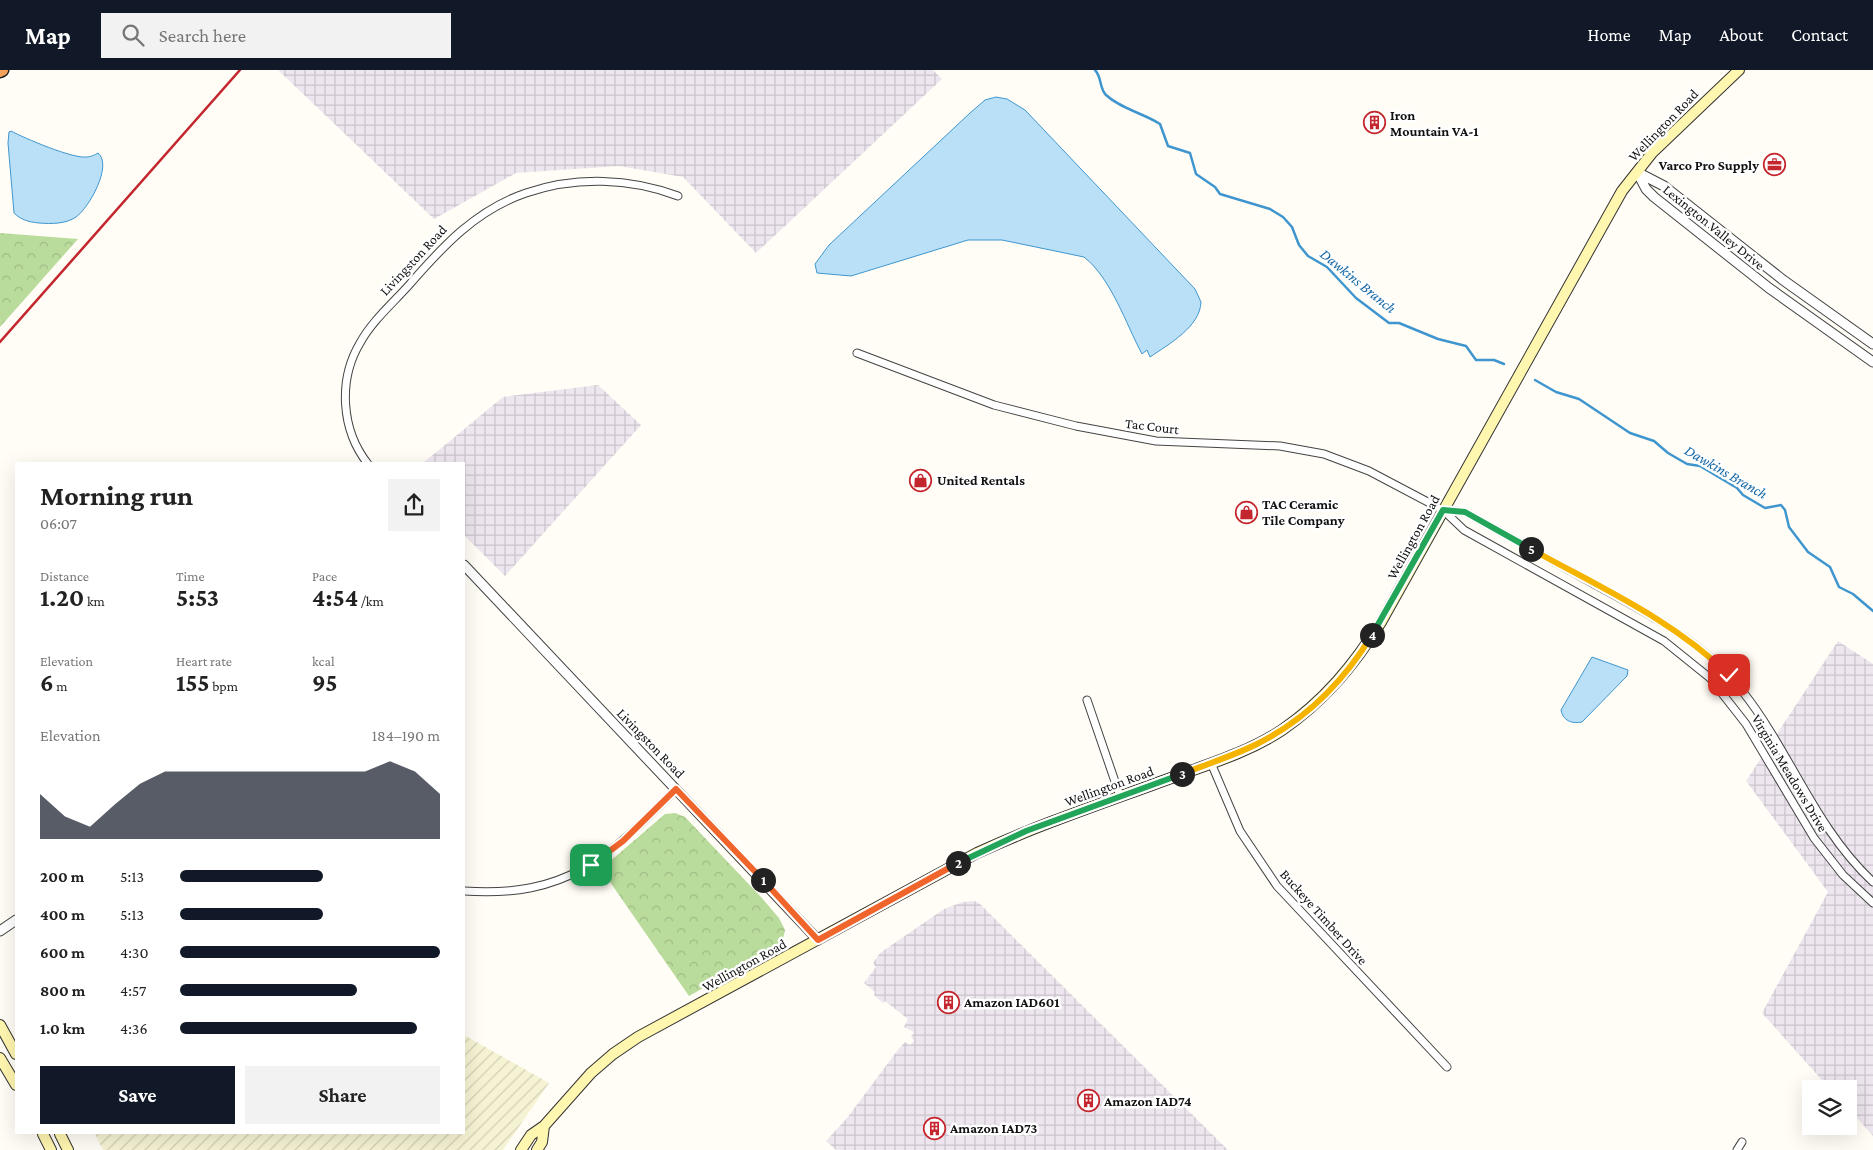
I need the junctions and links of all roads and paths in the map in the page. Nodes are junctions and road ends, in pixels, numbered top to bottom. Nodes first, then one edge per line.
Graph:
1 (1739, 70) edge
2 (1637, 172) junction
3 (678, 196) dead end
4 (1873, 344) edge
5 (857, 353) dead end
6 (1873, 362) edge
7 (367, 462) edge
8 (1443, 510) junction
9 (465, 566) edge
10 (1087, 700) dead end
11 (1211, 763) junction
12 (676, 789) junction
13 (1120, 796) junction
14 (1873, 882) edge
15 (465, 891) edge
16 (1873, 903) edge
17 (15, 921) edge
18 (0, 931) edge
19 (818, 940) junction
20 (0, 1025) edge
21 (15, 1052) edge
22 (0, 1058) edge
23 (1447, 1067) dead end
24 (15, 1083) edge
25 (544, 1126) junction
26 (43, 1134) edge
27 (60, 1134) edge
28 (1742, 1142) dead end
29 (51, 1150) edge
30 (68, 1150) edge
31 (521, 1150) edge
32 (537, 1150) edge
33 (1737, 1150) edge

1 - 2 main road, Wellington Road
2 - 4 street, Lexington Valley Drive
2 - 6 street, Lexington Valley Drive
2 - 8 main road, Wellington Road
3 - 7 street, Livingston Road
5 - 8 street, Tac Court
8 - 11 main road, Wellington Road
8 - 14 street, Virginia Meadows Drive
8 - 16 street, Virginia Meadows Drive
9 - 12 street, Livingston Road
10 - 13 street
11 - 13 main road, Wellington Road
11 - 23 street, Buckeye Timber Drive
12 - 15 street
12 - 19 street, Livingston Road
13 - 19 main road, Wellington Road
17 - 18 street
19 - 25 main road, Wellington Road
20 - 21 main road
22 - 24 main road
25 - 31 main road, Wellington Road
25 - 32 main road, Wellington Road
26 - 29 main road
27 - 30 main road
28 - 33 street

